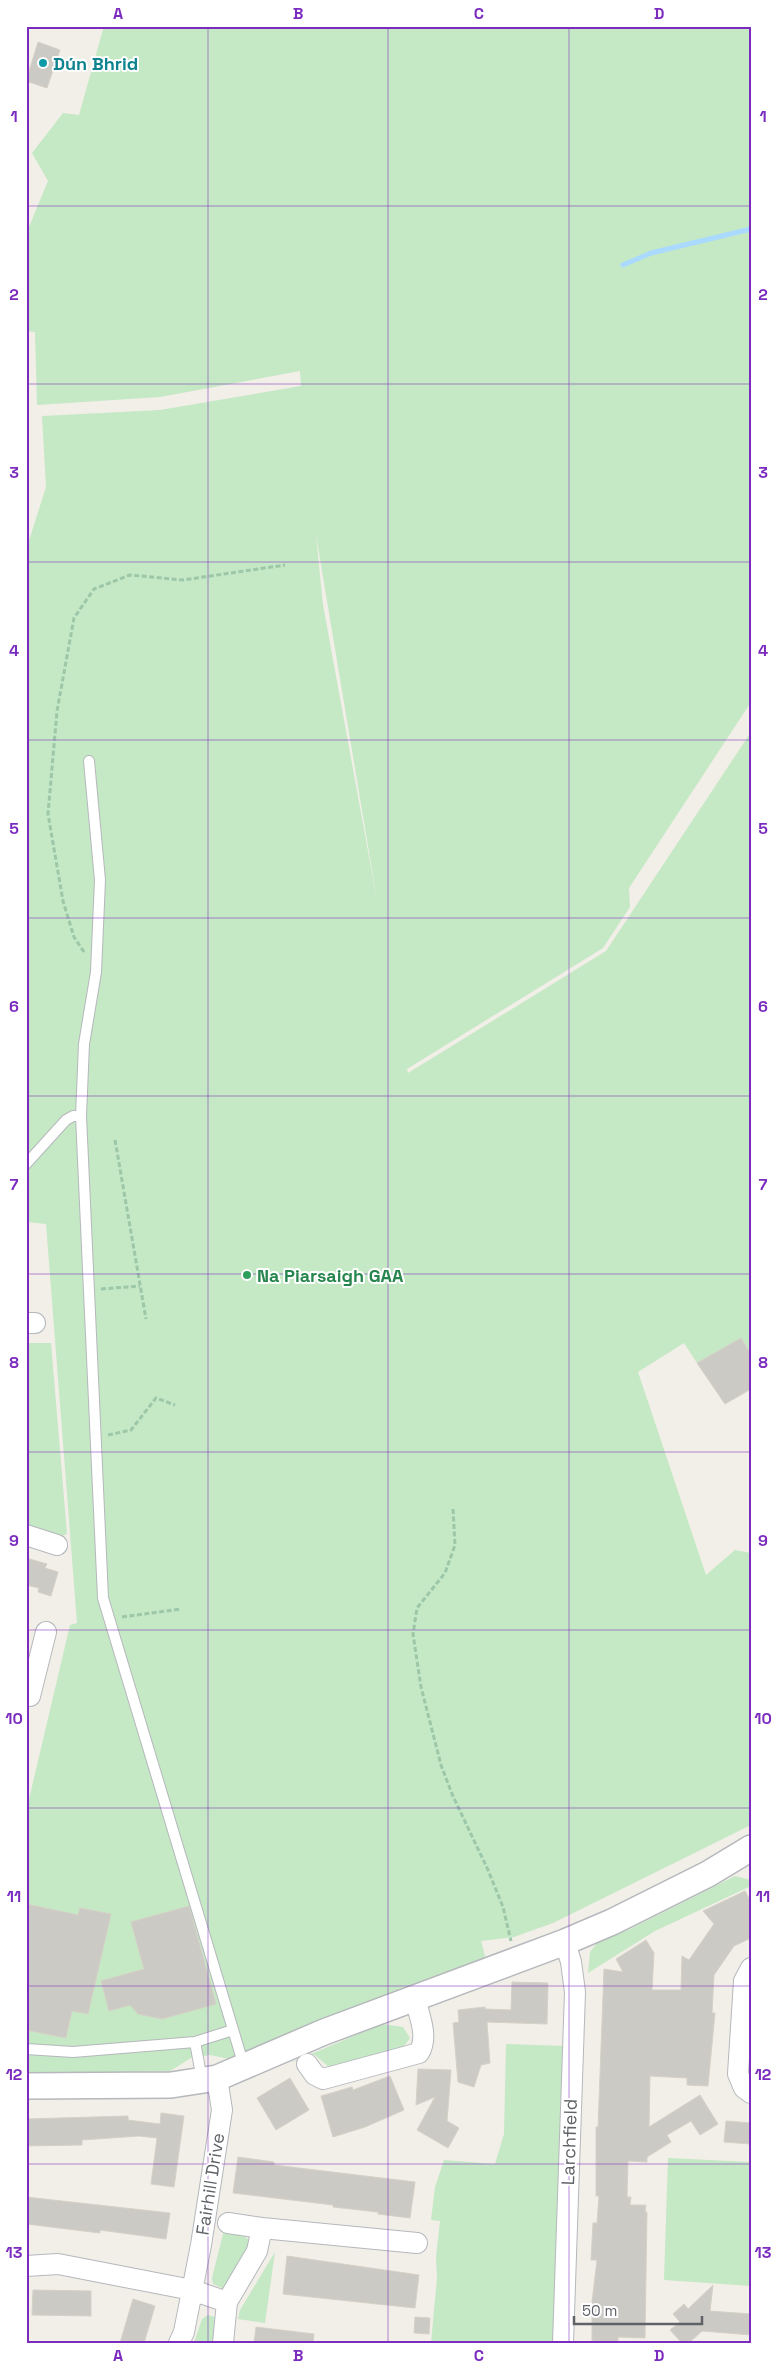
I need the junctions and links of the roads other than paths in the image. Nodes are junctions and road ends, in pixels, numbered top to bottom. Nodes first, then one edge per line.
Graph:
1 (89, 761) dead end
2 (81, 1116) junction
3 (26, 1164) edge
4 (26, 1535) edge
5 (57, 1545) dead end
6 (46, 1632) dead end
7 (27, 1700) edge
8 (751, 1848) edge
9 (565, 1942) junction
10 (751, 1968) edge
11 (415, 1998) junction
12 (233, 2030) junction
13 (195, 2042) junction
14 (26, 2049) edge
15 (307, 2064) dead end
16 (244, 2066) junction
17 (209, 2079) junction
18 (26, 2086) edge
19 (751, 2093) edge
20 (228, 2223) dead end
21 (262, 2228) junction
22 (417, 2243) dead end
23 (26, 2266) edge
24 (192, 2290) junction
25 (227, 2302) junction
26 (181, 2337) edge
27 (223, 2343) edge
28 (563, 2343) edge

1 - 2 lane
2 - 3 lane
2 - 12 lane
4 - 5 street
6 - 7 street
8 - 9 street
9 - 11 street
9 - 28 street, Larchfield
10 - 19 street
11 - 15 street
11 - 16 street
12 - 13 lane
12 - 16 lane
13 - 14 lane
13 - 17 lane
16 - 17 street
17 - 18 street
17 - 24 street, Fairhill Drive
20 - 21 street
21 - 22 street
21 - 25 street
23 - 24 street
24 - 25 street
24 - 26 street, Fairhill Drive
25 - 27 street

